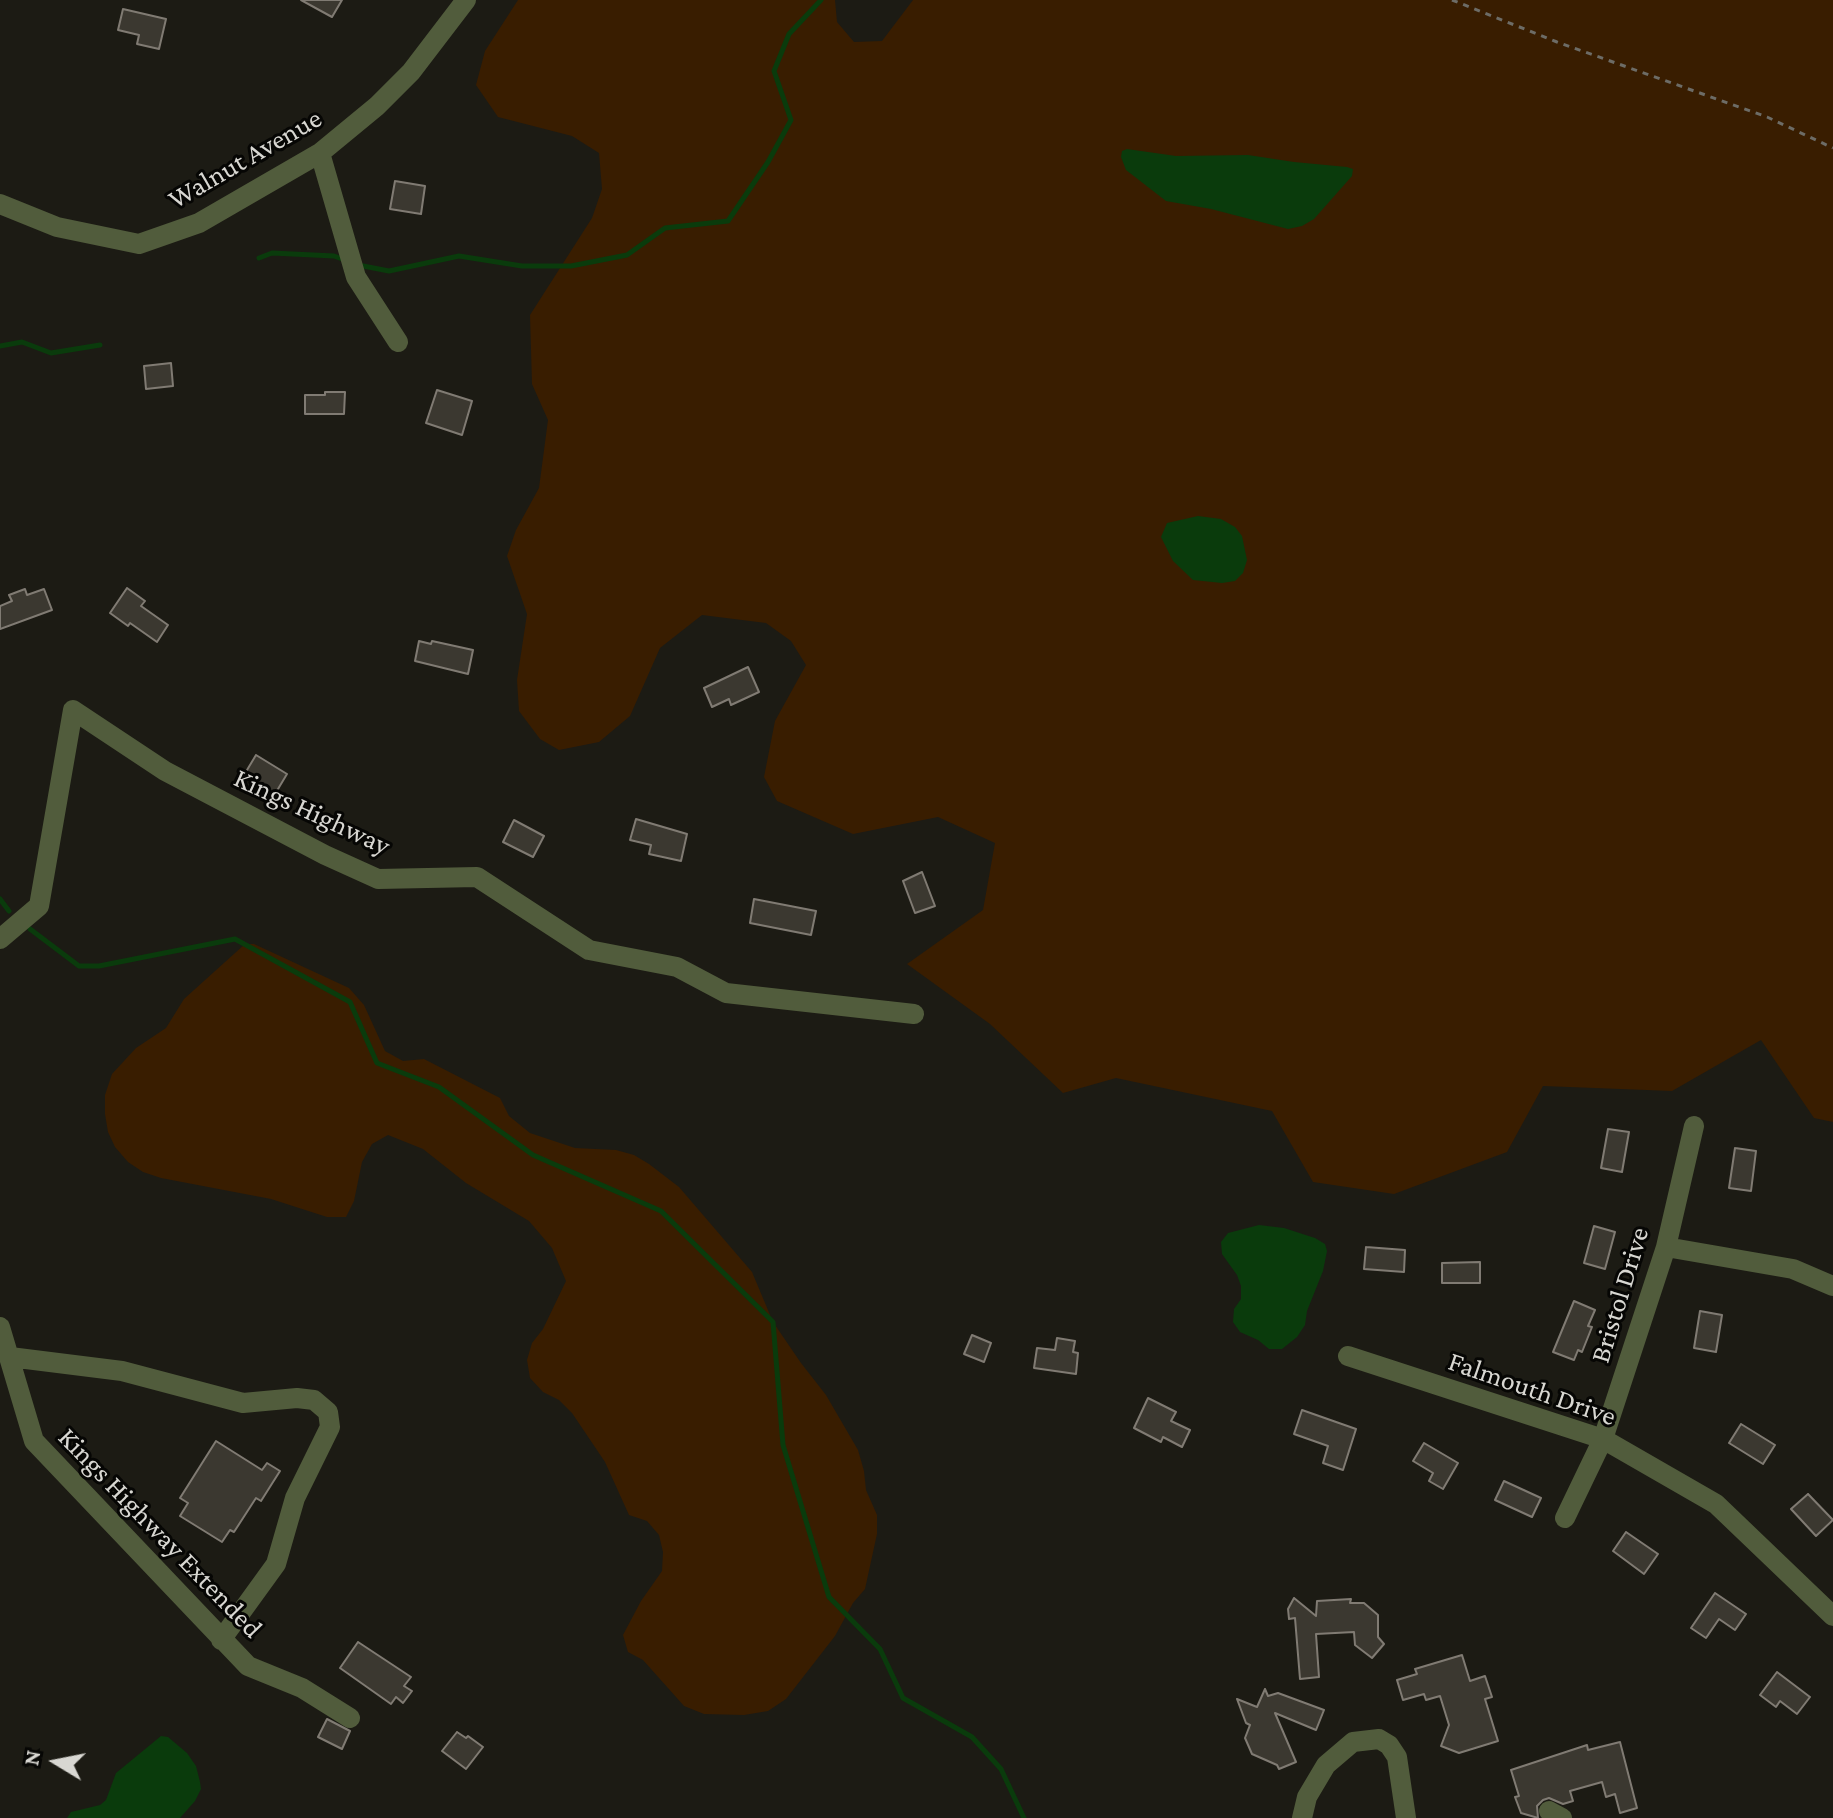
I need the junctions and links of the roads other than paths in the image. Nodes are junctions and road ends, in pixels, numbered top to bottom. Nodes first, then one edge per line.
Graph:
1 (466, 0) edge
2 (320, 153) junction
3 (0, 204) edge
4 (398, 342) dead end
5 (0, 939) edge
6 (914, 1014) dead end
7 (1694, 1126) dead end
8 (1666, 1247) junction
9 (1833, 1286) edge
10 (0, 1327) edge
11 (1348, 1356) dead end
12 (10, 1357) junction
13 (1603, 1439) junction
14 (1565, 1518) dead end
15 (1833, 1616) edge
16 (221, 1640) junction
17 (350, 1718) dead end
18 (1302, 1818) edge
19 (1406, 1818) edge

1 - 2 street, Walnut Avenue
2 - 3 street, Walnut Avenue
2 - 4 street
5 - 6 street, Kings Highway
7 - 8 street, Bristol Drive
8 - 9 street
8 - 13 street, Bristol Drive
10 - 12 street, Kings Highway Extended
11 - 13 street, Falmouth Drive
12 - 16 street, Kings Highway Extended
12 - 16 street
13 - 14 street, Bristol Drive
13 - 15 street, Falmouth Drive
16 - 17 street, Kings Highway Extended
18 - 19 street

